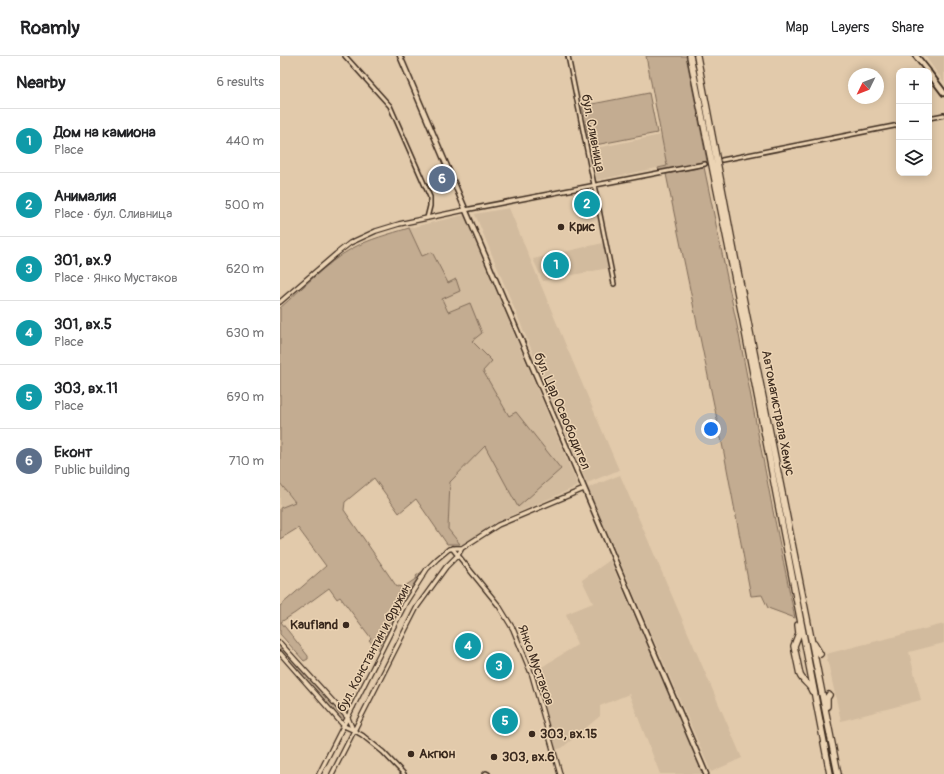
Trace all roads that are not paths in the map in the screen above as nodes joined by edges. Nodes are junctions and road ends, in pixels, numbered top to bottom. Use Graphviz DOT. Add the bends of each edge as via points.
graph roads {
  1 [pos="345,56"];
  2 [pos="400,56"];
  3 [pos="568,56"];
  4 [pos="690,56"];
  5 [pos="697,56"];
  6 [pos="916,56"];
  7 [pos="925,68"];
  8 [pos="932,77"];
  9 [pos="944,93"];
  10 [pos="944,115"];
  11 [pos="932,117"];
  12 [pos="896,126"];
  13 [pos="722,160"];
  14 [pos="705,164"];
  15 [pos="593,185"];
  16 [pos="465,210"];
  17 [pos="427,218"];
  18 [pos="614,284"];
  19 [pos="280,302"];
  20 [pos="584,489"];
  21 [pos="452,548"];
  22 [pos="462,548"];
  23 [pos="458,555"];
  24 [pos="792,576"];
  25 [pos="811,638"];
  26 [pos="280,643"];
  27 [pos="280,653"];
  28 [pos="820,654"];
  29 [pos="829,695"];
  30 [pos="353,706"];
  31 [pos="339,709"];
  32 [pos="348,718"];
  33 [pos="828,724"];
  34 [pos="344,726"];
  35 [pos="821,727"];
  36 [pos="354,730"];
  37 [pos="319,774"];
  38 [pos="332,774"];
  39 [pos="404,774"];
  40 [pos="560,774"];
  41 [pos="706,774"];
  42 [pos="830,774"];
  43 [pos="838,774"];
  1 -- 17 [label="street" via="390,106 430,197"];
  2 -- 16 [label="main road, бул. Цар Освободител"];
  3 -- 15 [label="street, бул. Сливница"];
  4 -- 24 [label="highway, Автомагистрала Хемус"];
  5 -- 25 [label="highway, Автомагистрала Хемус"];
  6 -- 7 [label="main road"];
  8 -- 9 [label="main road"];
  10 -- 11 [label="street"];
  12 -- 13 [label="street"];
  14 -- 15 [label="street"];
  15 -- 16 [label="street"];
  15 -- 18 [label="street, бул. Сливница"];
  16 -- 17 [label="street"];
  16 -- 20 [label="main road, бул. Цар Освободител"];
  17 -- 19 [label="street" via="376,231 350,243"];
  20 -- 22 [label="street, бул. Константин и Фружин" via="498,525"];
  20 -- 41 [label="main road, бул. Цар Освободител"];
  21 -- 22 [label="street"];
  21 -- 23 [label="street, Янко Мустаков"];
  21 -- 30 [label="street, бул. Константин и Фружин" via="446,550 428,569 406,602"];
  22 -- 23 [label="street, бул. Константин и Фружин"];
  23 -- 36 [label="street, бул. Константин и Фружин" via="417,607"];
  23 -- 40 [label="street, Янко Мустаков" via="499,606 521,644"];
  24 -- 35 [label="highway, Автомагистрала Хемус"];
  24 -- 35 [label="highway" via="790,582 799,630 794,646 799,672 811,689"];
  25 -- 28 [label="highway"];
  25 -- 33 [label="highway, Автомагистрала Хемус"];
  26 -- 31 [label="street"];
  27 -- 34 [label="street"];
  29 -- 33 [label="highway"];
  30 -- 31 [label="street" via="346,710"];
  30 -- 32 [label="street, бул. Константин и Фружин"];
  31 -- 32 [label="street"];
  32 -- 34 [label="street, бул. Константин и Фружин"];
  32 -- 36 [label="street"];
  33 -- 43 [label="highway, Автомагистрала Хемус"];
  34 -- 36 [label="street"];
  34 -- 37 [label="street, бул. Константин и Фружин"];
  35 -- 42 [label="highway, Автомагистрала Хемус"];
  36 -- 38 [label="street, бул. Константин и Фружин"];
  36 -- 39 [label="street" via="383,752"];
}
